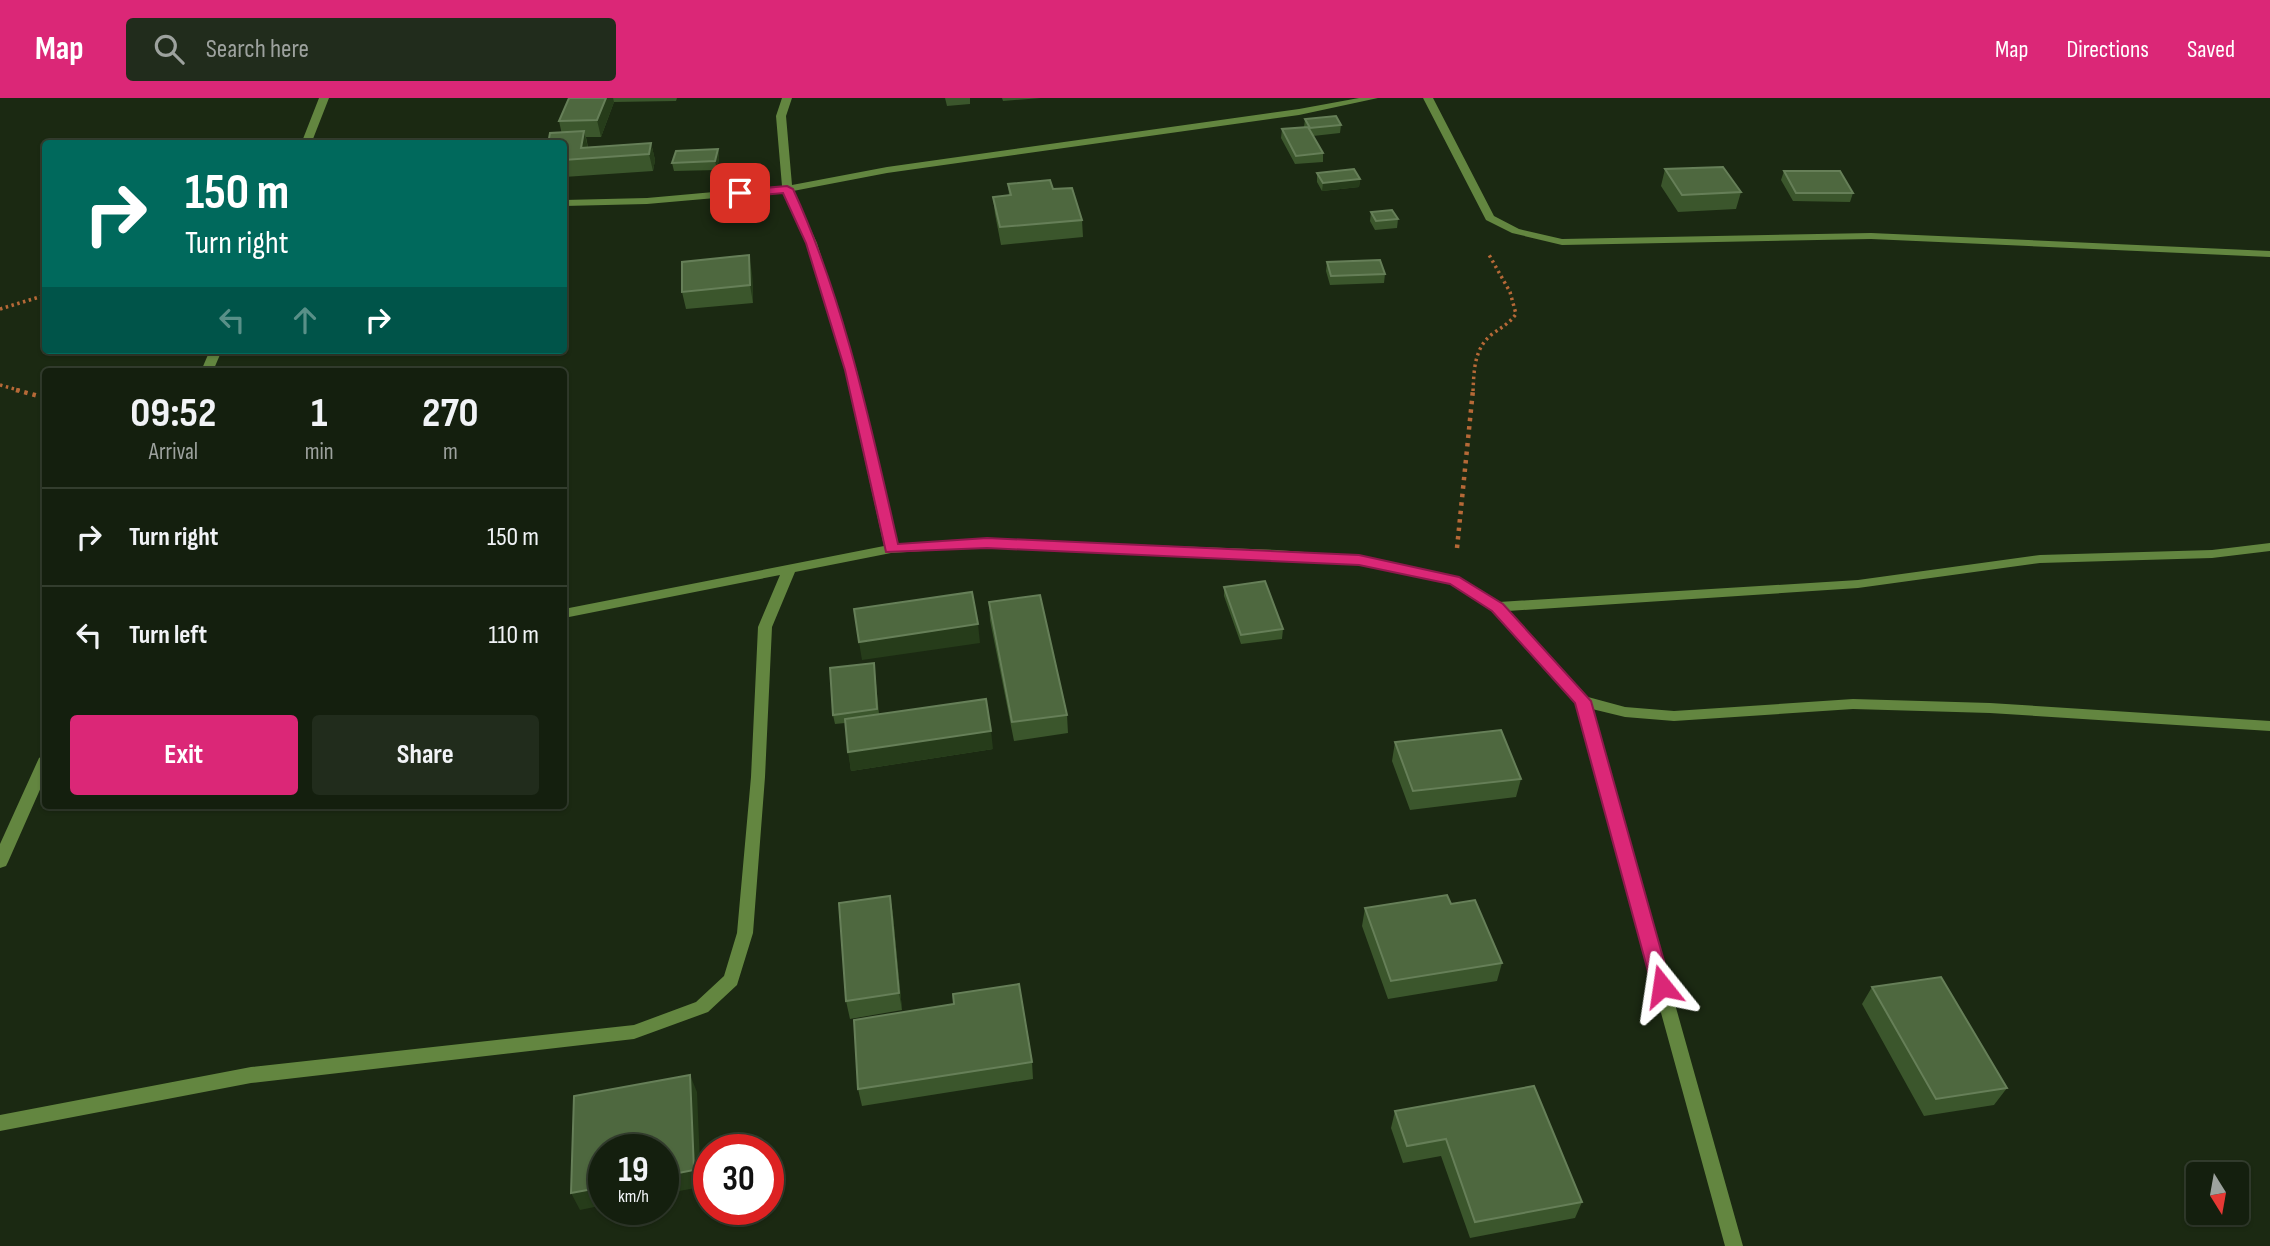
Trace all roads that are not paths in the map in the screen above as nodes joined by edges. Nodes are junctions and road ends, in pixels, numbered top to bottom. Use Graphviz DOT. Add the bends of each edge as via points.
graph roads {
  1 [pos="324,98"];
  2 [pos="787,98"];
  3 [pos="1373,98"];
  4 [pos="1428,98"];
  5 [pos="1343,101"];
  6 [pos="308,140"];
  7 [pos="787,189"];
  8 [pos="567,203"];
  9 [pos="2270,254"];
  10 [pos="2270,547"];
  11 [pos="891,549"];
  12 [pos="790,568"];
  13 [pos="1497,607"];
  14 [pos="567,612"];
  15 [pos="1583,701"];
  16 [pos="2270,726"];
  17 [pos="42,767"];
  18 [pos="0,862"];
  19 [pos="0,1124"];
  20 [pos="1734,1246"];
  1 -- 6 [label="street"];
  2 -- 7 [label="street" via="781,116"];
  3 -- 5 [label="street"];
  4 -- 9 [label="street" via="1490,218 1504,228 1562,242 1871,236"];
  5 -- 7 [label="street"];
  7 -- 8 [label="street"];
  7 -- 11 [label="street" via="812,243 851,370"];
  10 -- 13 [label="street" via="2212,554 2040,559 1858,584"];
  11 -- 12 [label="street"];
  11 -- 13 [label="street" via="987,543 1359,560 1454,580"];
  12 -- 14 [label="street"];
  12 -- 19 [label="street" via="765,627 745,933 731,981 702,1007 634,1032 251,1075"];
  13 -- 15 [label="street"];
  15 -- 16 [label="street" via="1625,712 1674,716 1853,704"];
  15 -- 20 [label="street"];
  17 -- 18 [label="street"];
}
